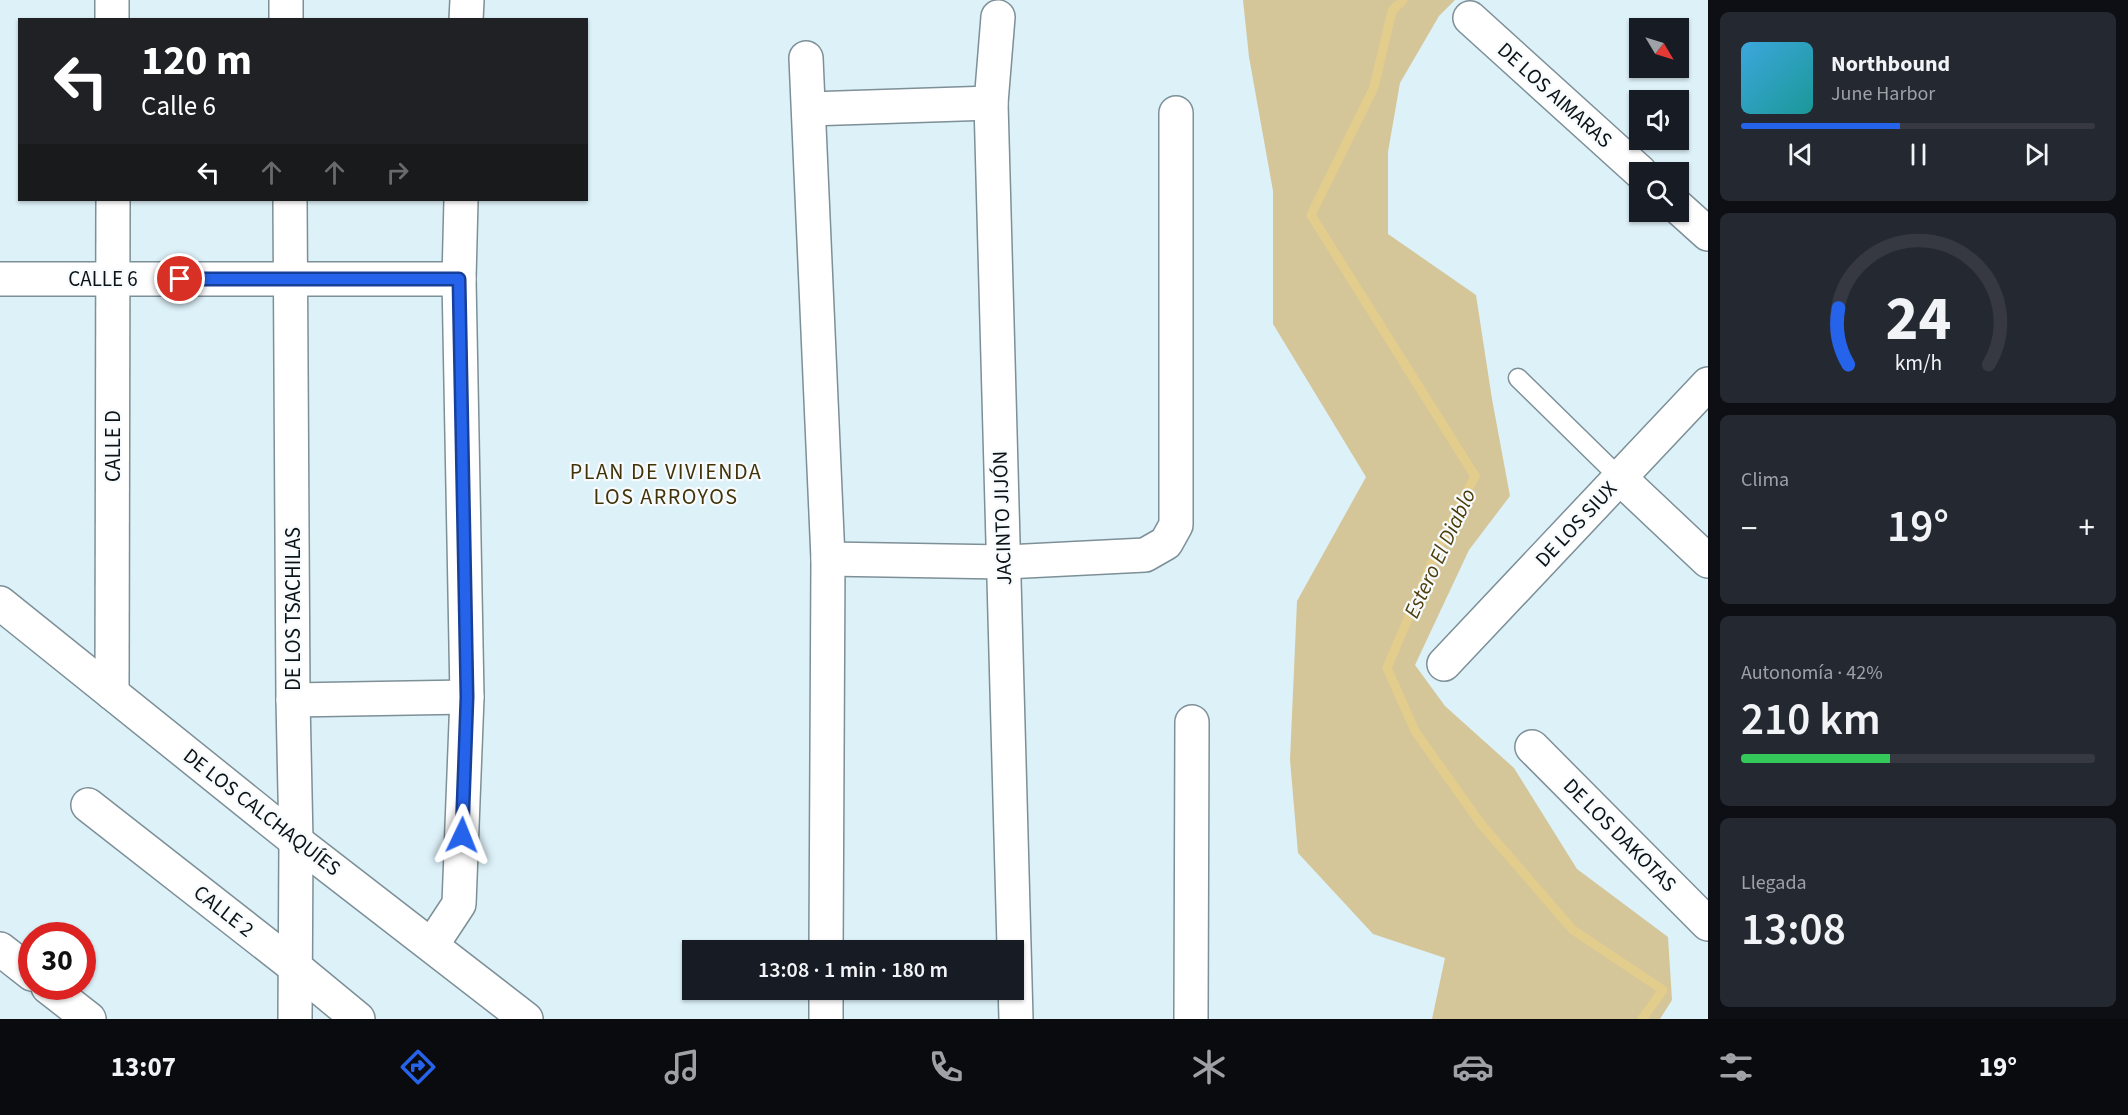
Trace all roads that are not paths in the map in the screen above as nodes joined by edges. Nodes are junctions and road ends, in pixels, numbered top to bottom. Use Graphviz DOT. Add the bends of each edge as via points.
graph roads {
  1 [pos="112,0"];
  2 [pos="286,0"];
  3 [pos="467,0"];
  4 [pos="998,17"];
  5 [pos="112,18"];
  6 [pos="286,18"];
  7 [pos="466,18"];
  8 [pos="1470,18"];
  9 [pos="806,58"];
  10 [pos="991,103"];
  11 [pos="809,109"];
  12 [pos="1176,113"];
  13 [pos="1629,162"];
  14 [pos="113,201"];
  15 [pos="290,201"];
  16 [pos="461,201"];
  17 [pos="1689,217"];
  18 [pos="1708,234"];
  19 [pos="0,279"];
  20 [pos="114,279"];
  21 [pos="291,279"];
  22 [pos="459,279"];
  23 [pos="1518,378"];
  24 [pos="1708,384"];
  25 [pos="1619,477"];
  26 [pos="828,560"];
  27 [pos="1708,561"];
  28 [pos="1004,562"];
  29 [pos="0,603"];
  30 [pos="1444,664"];
  31 [pos="112,693"];
  32 [pos="467,697"];
  33 [pos="293,699"];
  34 [pos="1192,722"];
  35 [pos="1532,747"];
  36 [pos="88,805"];
  37 [pos="296,841"];
  38 [pos="1708,924"];
  39 [pos="826,940"];
  40 [pos="432,945"];
  41 [pos="0,949"];
  42 [pos="18,963"];
  43 [pos="295,967"];
  44 [pos="65,1000"];
  45 [pos="826,1000"];
  46 [pos="89,1019"];
  47 [pos="295,1019"];
  48 [pos="358,1019"];
  49 [pos="526,1019"];
  50 [pos="826,1019"];
  51 [pos="1016,1019"];
  52 [pos="1191,1019"];
  1 -- 5 [label="street"];
  2 -- 6 [label="street"];
  3 -- 7 [label="street"];
  4 -- 10 [label="street, JACINTO JIJÓN"];
  8 -- 13 [label="street, DE LOS AIMARAS"];
  9 -- 11 [label="street"];
  10 -- 11 [label="street"];
  10 -- 28 [label="street, JACINTO JIJÓN"];
  11 -- 26 [label="street"];
  12 -- 28 [label="street" via="1176,525 1166,543 1145,555"];
  14 -- 20 [label="street, CALLE D"];
  15 -- 21 [label="street, DE LOS TSACHILAS"];
  16 -- 22 [label="street"];
  17 -- 18 [label="street"];
  19 -- 20 [label="street, CALLE 6"];
  20 -- 21 [label="street, CALLE 6"];
  20 -- 31 [label="street, CALLE D"];
  21 -- 22 [label="street, CALLE 6"];
  21 -- 33 [label="street, DE LOS TSACHILAS"];
  22 -- 32 [label="street"];
  23 -- 25 [label="lane"];
  24 -- 25 [label="street, DE LOS SIUX"];
  25 -- 27 [label="street"];
  25 -- 30 [label="street, DE LOS SIUX"];
  26 -- 28 [label="street"];
  26 -- 39 [label="street"];
  28 -- 51 [label="street, JACINTO JIJÓN"];
  29 -- 31 [label="street, DE LOS CALCHAQUÍES"];
  31 -- 37 [label="street, DE LOS CALCHAQUÍES"];
  32 -- 33 [label="street"];
  32 -- 40 [label="street" via="459,904"];
  33 -- 37 [label="street, DE LOS TSACHILAS"];
  34 -- 52 [label="street"];
  35 -- 38 [label="street, DE LOS DAKOTAS"];
  36 -- 43 [label="street, CALLE 2"];
  37 -- 40 [label="street, DE LOS CALCHAQUÍES"];
  37 -- 43 [label="street, DE LOS TSACHILAS"];
  40 -- 49 [label="street, DE LOS CALCHAQUÍES"];
  41 -- 42 [label="street"];
  43 -- 47 [label="street, DE LOS TSACHILAS"];
  43 -- 48 [label="street, CALLE 2"];
  44 -- 46 [label="street"];
  45 -- 50 [label="street"];
}
